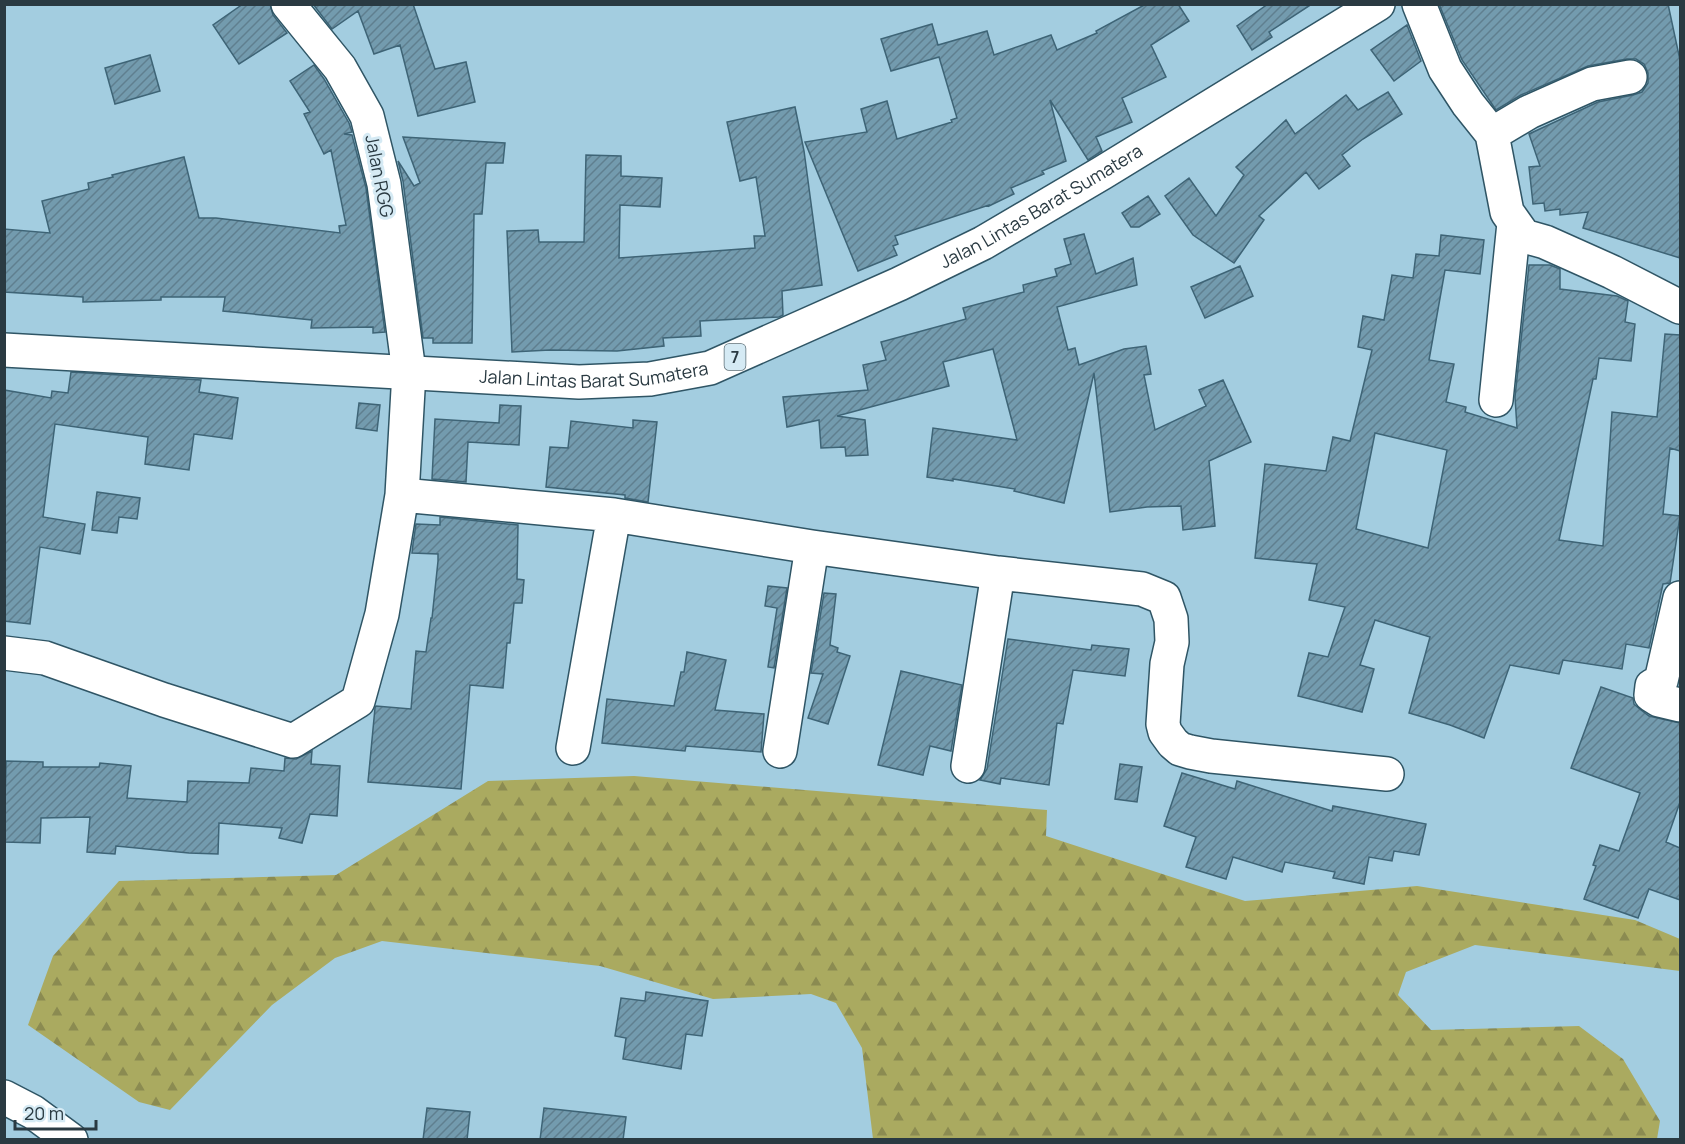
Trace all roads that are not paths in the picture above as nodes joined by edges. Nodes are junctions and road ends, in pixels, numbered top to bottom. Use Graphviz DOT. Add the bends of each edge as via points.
graph roads {
  1 [pos="288,4"];
  2 [pos="1378,4"];
  3 [pos="1419,4"];
  4 [pos="1630,76"];
  5 [pos="1492,134"];
  6 [pos="1514,223"];
  7 [pos="1680,307"];
  8 [pos="4,351"];
  9 [pos="409,372"];
  10 [pos="1496,400"];
  11 [pos="402,495"];
  12 [pos="614,515"];
  13 [pos="812,547"];
  14 [pos="998,573"];
  15 [pos="1680,598"];
  16 [pos="4,653"];
  17 [pos="1680,705"];
  18 [pos="573,748"];
  19 [pos="780,751"];
  20 [pos="968,766"];
  21 [pos="1387,774"];
  22 [pos="4,1096"];
  23 [pos="71,1140"];
  1 -- 9 [label="main road, Jalan RGG" via="340,68 367,116 384,184"];
  2 -- 9 [label="main road, Jalan Lintas Barat Sumatera / 7" via="983,243 710,368 650,379 579,382"];
  3 -- 5 [label="main road" via="1444,69"];
  4 -- 5 [label="main road" via="1582,88"];
  5 -- 6 [label="main road" via="1508,212"];
  6 -- 7 [label="main road" via="1524,236 1612,272"];
  6 -- 10 [label="main road"];
  8 -- 9 [label="main road, Jalan Lintas Barat Sumatera / 7"];
  9 -- 11 [label="main road, Jalan RGG"];
  11 -- 12 [label="main road"];
  11 -- 16 [label="main road, Jalan RGG" via="382,614 358,701 293,741 45,658"];
  12 -- 13 [label="main road"];
  12 -- 18 [label="main road"];
  13 -- 14 [label="main road"];
  13 -- 19 [label="main road"];
  14 -- 20 [label="main road"];
  14 -- 21 [label="main road" via="1142,589 1164,598 1172,619 1172,642 1163,724 1180,749 1211,756"];
  15 -- 17 [label="main road" via="1661,681 1652,686 1652,694 1659,700"];
  22 -- 23 [label="main road"];
}
